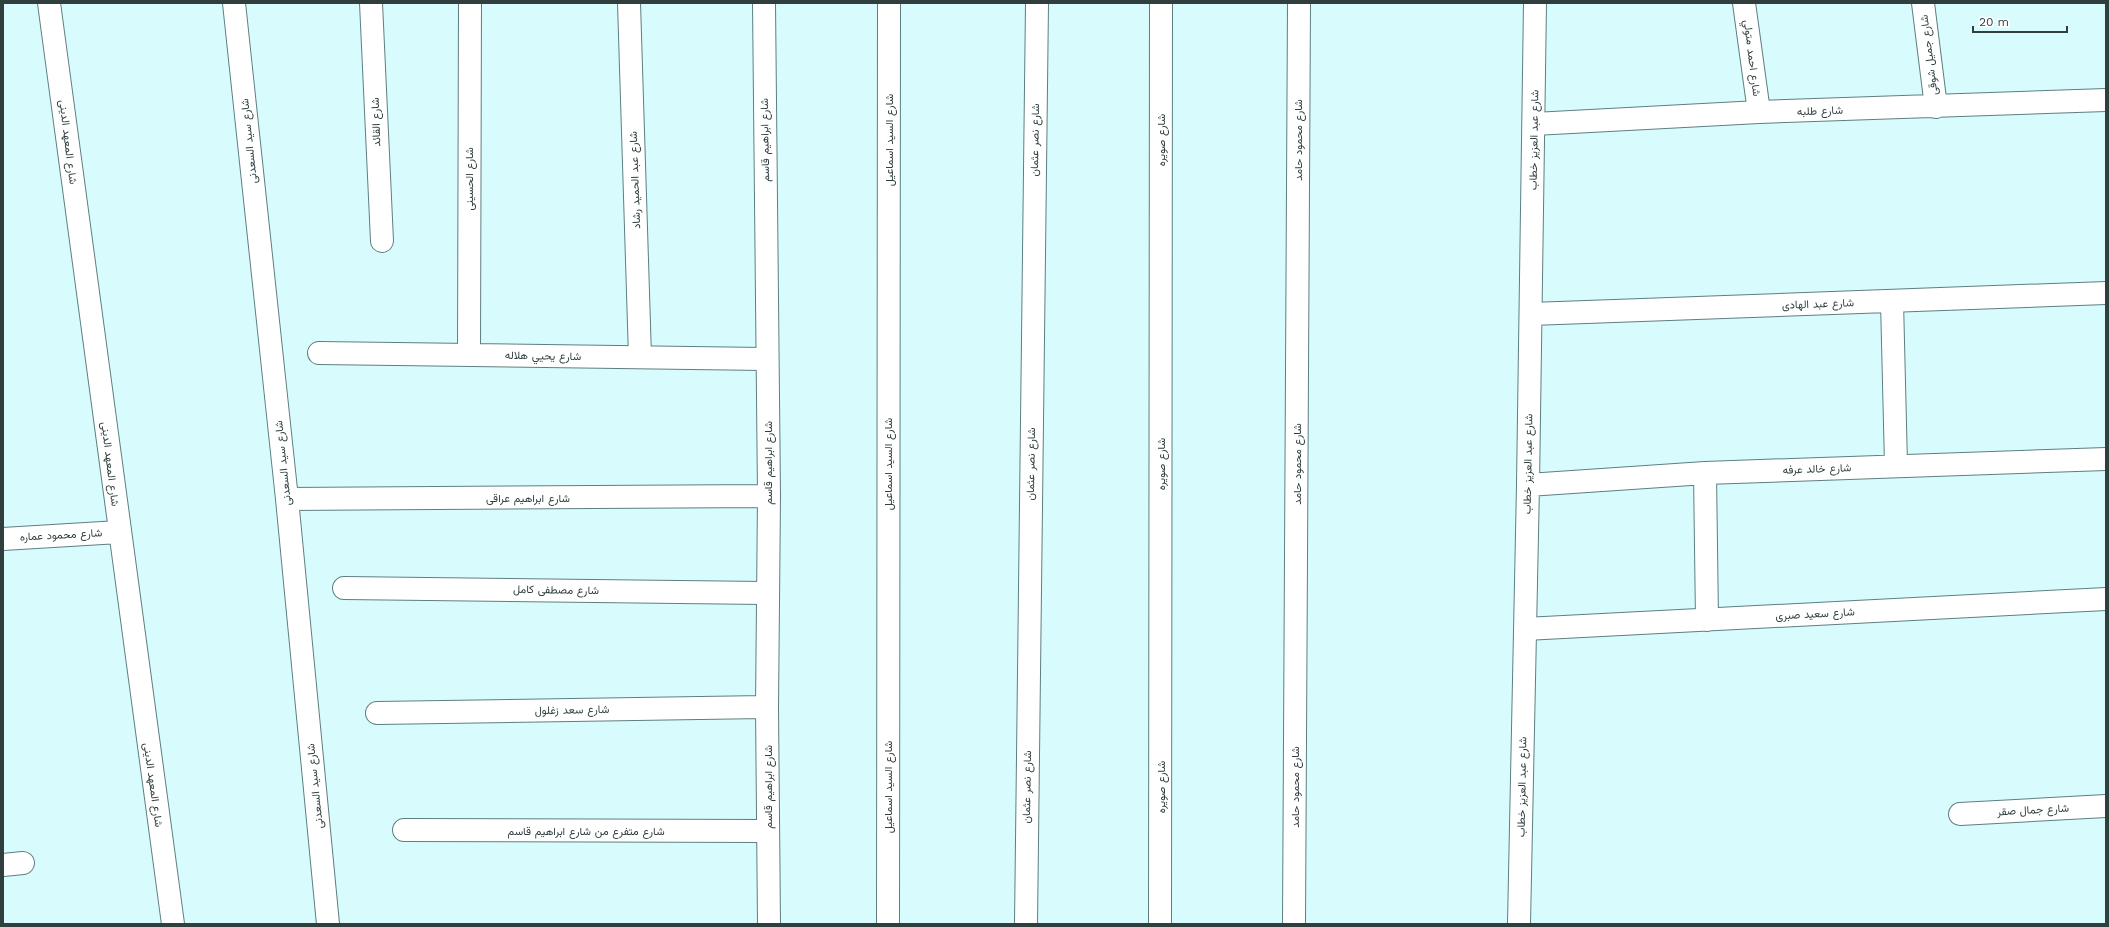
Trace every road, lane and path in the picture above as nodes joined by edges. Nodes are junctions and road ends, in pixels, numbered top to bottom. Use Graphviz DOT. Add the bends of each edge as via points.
graph roads {
  1 [pos="49,3"];
  2 [pos="234,3"];
  3 [pos="371,3"];
  4 [pos="470,3"];
  5 [pos="629,3"];
  6 [pos="764,3"];
  7 [pos="889,3"];
  8 [pos="1037,3"];
  9 [pos="1161,3"];
  10 [pos="1299,3"];
  11 [pos="1535,3"];
  12 [pos="1744,3"];
  13 [pos="1923,3"];
  14 [pos="2106,100"];
  15 [pos="1936,107"];
  16 [pos="1759,112"];
  17 [pos="1534,124"];
  18 [pos="382,241"];
  19 [pos="2106,293"];
  20 [pos="1892,301"];
  21 [pos="1531,314"];
  22 [pos="319,352"];
  23 [pos="468,354"];
  24 [pos="640,357"];
  25 [pos="767,358"];
  26 [pos="2106,459"];
  27 [pos="1896,465"];
  28 [pos="1705,473"];
  29 [pos="1528,485"];
  30 [pos="769,496"];
  31 [pos="287,499"];
  32 [pos="119,532"];
  33 [pos="3,539"];
  34 [pos="344,588"];
  35 [pos="768,593"];
  36 [pos="2106,599"];
  37 [pos="1707,620"];
  38 [pos="1525,629"];
  39 [pos="767,708"];
  40 [pos="377,713"];
  41 [pos="2106,806"];
  42 [pos="1960,814"];
  43 [pos="404,830"];
  44 [pos="768,831"];
  45 [pos="173,924"];
  46 [pos="328,924"];
  47 [pos="769,924"];
  48 [pos="888,924"];
  49 [pos="1026,924"];
  50 [pos="1160,924"];
  51 [pos="1294,924"];
  52 [pos="1519,924"];
  1 -- 32 [label="street, شارع المعهد الدينى"];
  2 -- 31 [label="street, شارع سيد السعدنى"];
  3 -- 18 [label="street, شارع القائد"];
  4 -- 23 [label="street, شارع الحسينى"];
  5 -- 24 [label="street, شارع عبد الحميد رشاد"];
  6 -- 25 [label="street, شارع ابراهيم قاسم"];
  7 -- 48 [label="street, شارع السيد اسماعيل"];
  8 -- 49 [label="street, شارع نصر عثمان"];
  9 -- 50 [label="street, شارع صويره"];
  10 -- 51 [label="street, شارع محمود حامد"];
  11 -- 17 [label="street, شارع عبد العزيز خطاب"];
  12 -- 16 [label="street, شارع احمد متولي"];
  13 -- 15 [label="street, شارع جميل شوقى"];
  14 -- 15 [label="street, شارع طلبه"];
  15 -- 16 [label="street, شارع طلبه"];
  16 -- 17 [label="street, شارع طلبه"];
  17 -- 21 [label="street, شارع عبد العزيز خطاب"];
  19 -- 20 [label="street, شارع عبد الهادى"];
  20 -- 21 [label="street, شارع عبد الهادى"];
  20 -- 27 [label="street"];
  21 -- 29 [label="street, شارع عبد العزيز خطاب"];
  22 -- 23 [label="street, شارع يحيي هلاله"];
  23 -- 24 [label="street, شارع يحيي هلاله"];
  24 -- 25 [label="street, شارع يحيي هلاله"];
  25 -- 30 [label="street, شارع ابراهيم قاسم"];
  26 -- 27 [label="street, شارع خالد عرفه"];
  27 -- 28 [label="street, شارع خالد عرفه"];
  28 -- 29 [label="street, شارع خالد عرفه"];
  28 -- 37 [label="street"];
  29 -- 38 [label="street, شارع عبد العزيز خطاب"];
  30 -- 31 [label="street, شارع ابراهيم عراقى"];
  30 -- 35 [label="street, شارع ابراهيم قاسم"];
  31 -- 46 [label="street, شارع سيد السعدنى"];
  32 -- 33 [label="street, شارع محمود عماره"];
  32 -- 45 [label="street, شارع المعهد الدينى"];
  34 -- 35 [label="street, شارع مصطفى كامل"];
  35 -- 39 [label="street, شارع ابراهيم قاسم"];
  36 -- 37 [label="street, شارع سعيد صبرى"];
  37 -- 38 [label="street, شارع سعيد صبرى"];
  38 -- 52 [label="street, شارع عبد العزيز خطاب"];
  39 -- 40 [label="street, شارع سعد زغلول"];
  39 -- 44 [label="street, شارع ابراهيم قاسم"];
  41 -- 42 [label="street, شارع جمال صقر"];
  43 -- 44 [label="street, شارع متفرع من شارع ابراهيم قاسم"];
  44 -- 47 [label="street, شارع ابراهيم قاسم"];
}
